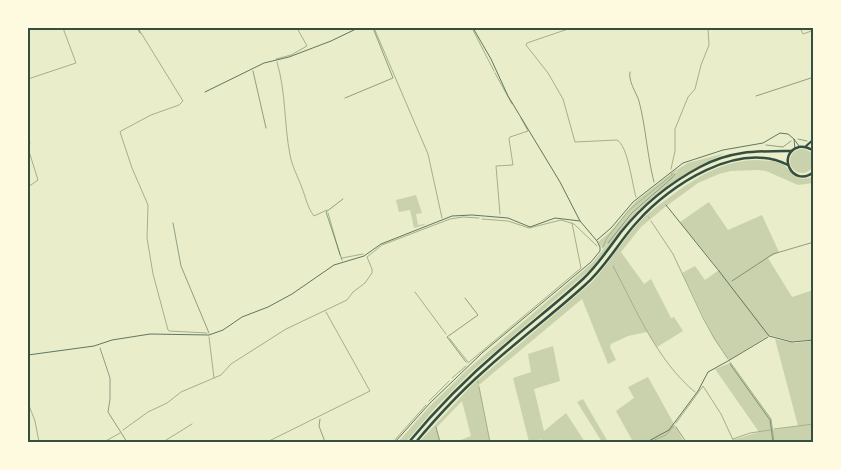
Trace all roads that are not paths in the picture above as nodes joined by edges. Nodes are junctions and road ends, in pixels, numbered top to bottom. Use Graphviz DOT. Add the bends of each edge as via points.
graph roads {
  1 [pos="358,28"];
  2 [pos="473,28"];
  3 [pos="205,92"];
  4 [pos="794,139"];
  5 [pos="814,139"];
  6 [pos="800,147"];
  7 [pos="805,147"];
  8 [pos="793,150"];
  9 [pos="814,151"];
  10 [pos="788,164"];
  11 [pos="813,174"];
  12 [pos="666,205"];
  13 [pos="580,221"];
  14 [pos="597,241"];
  15 [pos="769,336"];
  16 [pos="814,340"];
  17 [pos="28,355"];
  18 [pos="395,442"];
  19 [pos="409,442"];
  20 [pos="416,442"];
  21 [pos="647,442"];
  1 -- 3 [label="street" via="289,57 264,63"];
  2 -- 13 [label="street"];
  4 -- 6 [label="street"];
  4 -- 8 [label="street"];
  4 -- 14 [label="street" via="780,133 763,143 686,161 629,205"];
  5 -- 7 [label="main road"];
  6 -- 7 [label="main road"];
  6 -- 8 [label="main road"];
  7 -- 9 [label="main road"];
  8 -- 10 [label="main road"];
  8 -- 19 [label="main road" via="747,151 729,155 700,167 667,189 635,216 583,280 458,387"];
  10 -- 11 [label="main road" via="791,172 798,176"];
  10 -- 20 [label="main road" via="765,158 728,162 703,171 670,192 639,219 587,284 484,371"];
  12 -- 15 [label="street"];
  13 -- 14 [label="street"];
  13 -- 17 [label="street" via="555,218 530,227 508,218 452,216 381,244 364,256 328,268 268,308 210,335 150,334"];
  14 -- 18 [label="street" via="600,251 591,262 469,365"];
  15 -- 16 [label="street" via="792,342"];
  15 -- 21 [label="street" via="706,373 698,391 674,424"];
}
